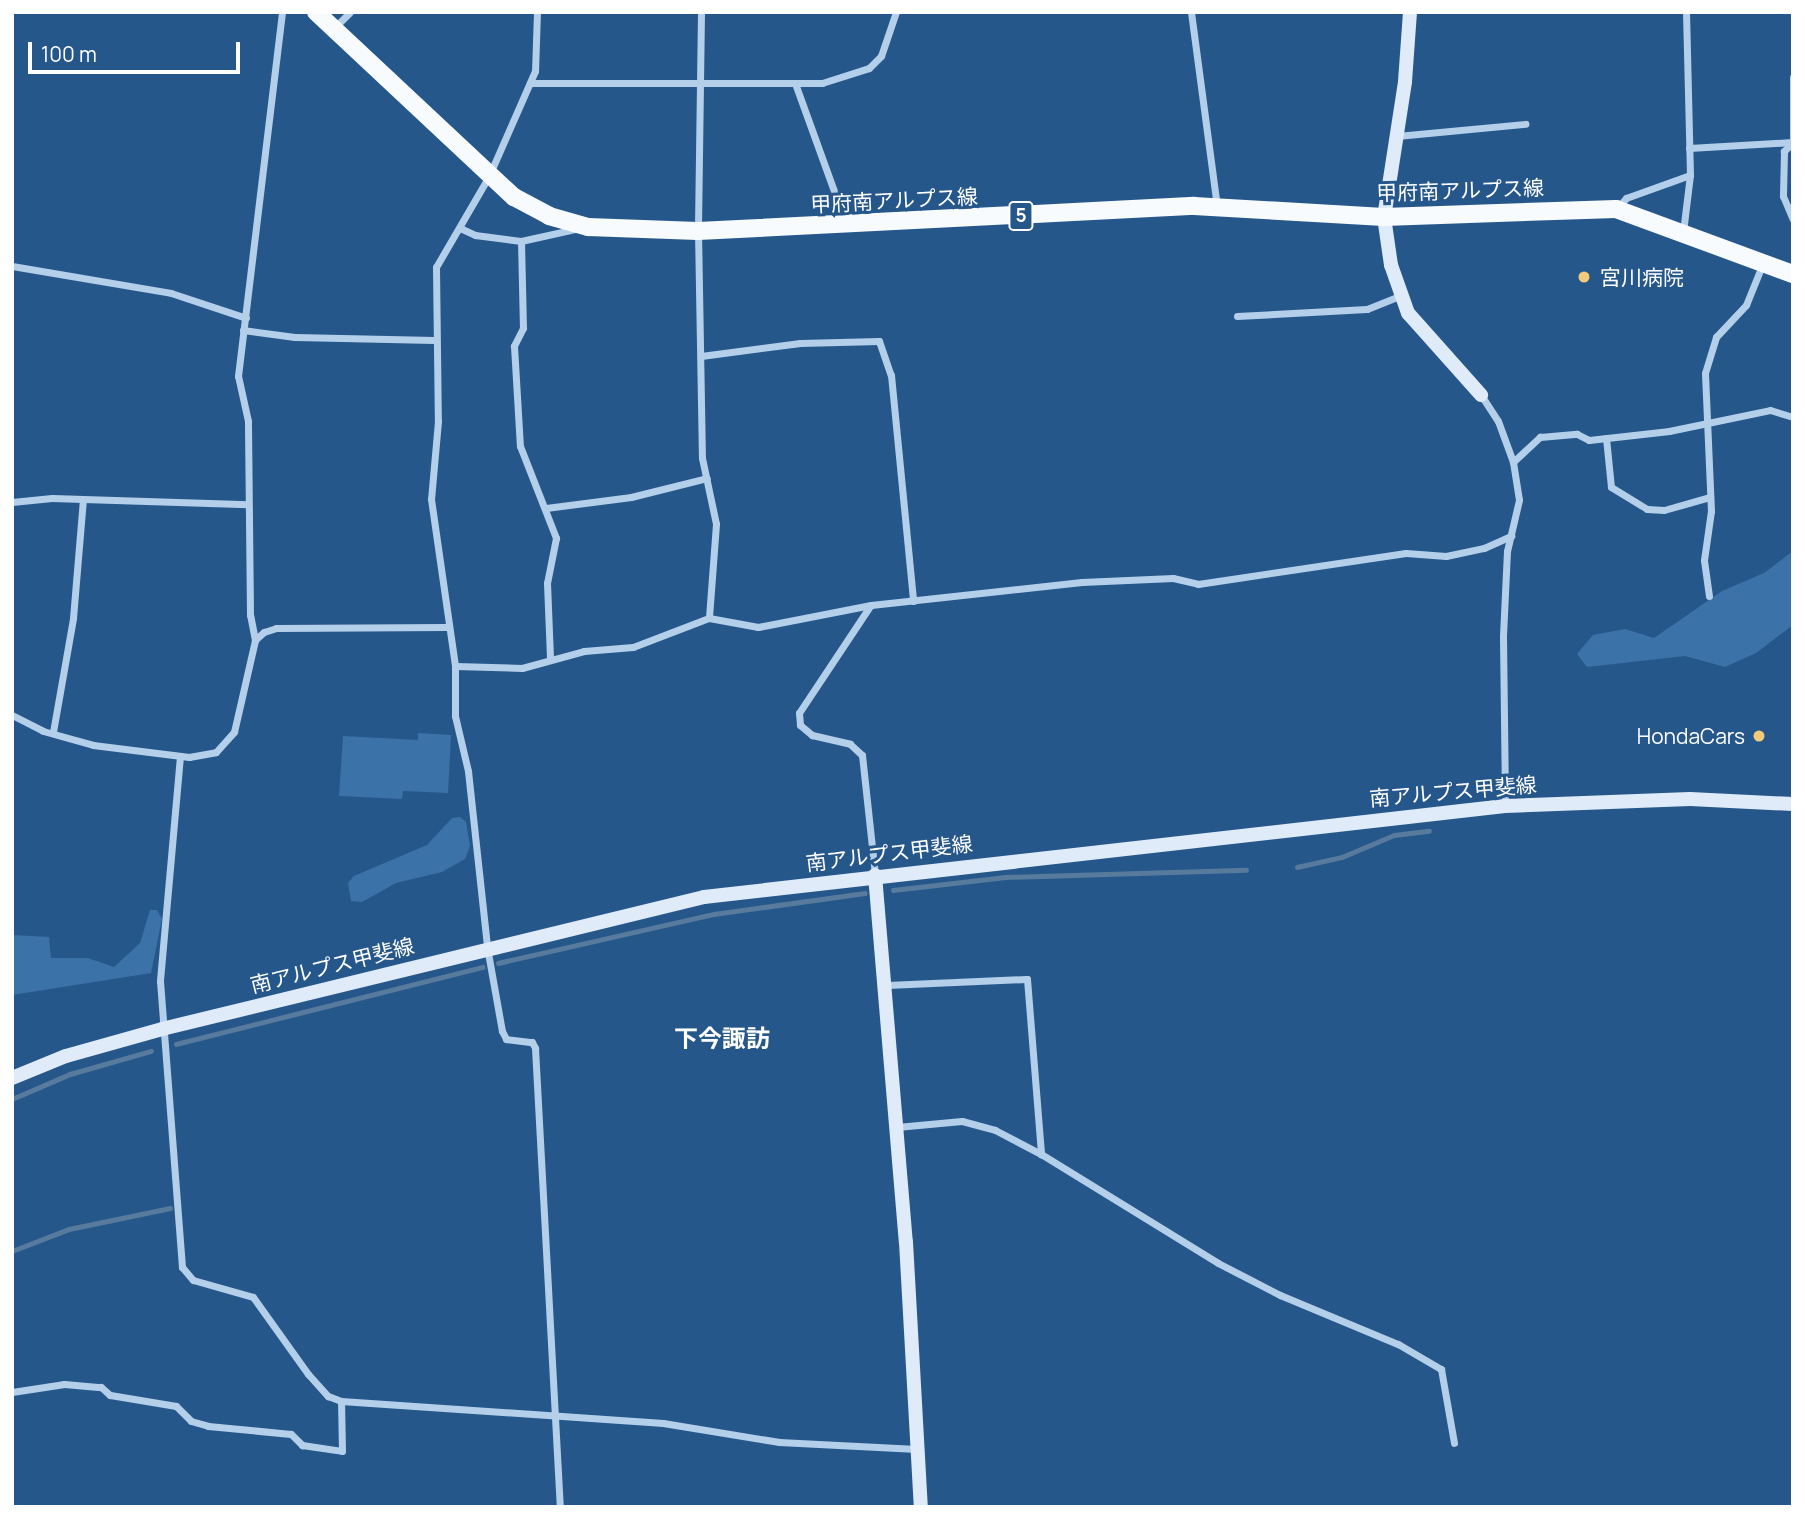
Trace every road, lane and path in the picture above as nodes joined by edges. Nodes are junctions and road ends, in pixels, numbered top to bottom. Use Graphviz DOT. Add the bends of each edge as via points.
graph roads {
  1 [pos="282,12"];
  2 [pos="316,12"];
  3 [pos="349,12"];
  4 [pos="537,12"];
  5 [pos="701,12"];
  6 [pos="896,12"];
  7 [pos="1191,12"];
  8 [pos="1410,12"];
  9 [pos="1686,12"];
  10 [pos="333,28"];
  11 [pos="1793,77"];
  12 [pos="530,83"];
  13 [pos="702,86"];
  14 [pos="796,86"];
  15 [pos="1525,124"];
  16 [pos="1393,136"];
  17 [pos="1793,142"];
  18 [pos="1689,148"];
  19 [pos="1690,175"];
  20 [pos="489,176"];
  21 [pos="1218,207"];
  22 [pos="1616,209"];
  23 [pos="1384,217"];
  24 [pos="1793,219"];
  25 [pos="846,225"];
  26 [pos="588,227"];
  27 [pos="460,228"];
  28 [pos="698,231"];
  29 [pos="1683,233"];
  30 [pos="521,241"];
  31 [pos="1764,262"];
  32 [pos="12,266"];
  33 [pos="1793,274"];
  34 [pos="1399,296"];
  35 [pos="1237,316"];
  36 [pos="246,318"];
  37 [pos="243,330"];
  38 [pos="435,340"];
  39 [pos="701,356"];
  40 [pos="1481,395"];
  41 [pos="1793,417"];
  42 [pos="1709,422"];
  43 [pos="1606,438"];
  44 [pos="1513,462"];
  45 [pos="707,478"];
  46 [pos="1710,497"];
  47 [pos="83,499"];
  48 [pos="12,502"];
  49 [pos="248,504"];
  50 [pos="546,508"];
  51 [pos="1511,536"];
  52 [pos="1709,596"];
  53 [pos="913,601"];
  54 [pos="871,605"];
  55 [pos="709,618"];
  56 [pos="446,627"];
  57 [pos="256,640"];
  58 [pos="550,659"];
  59 [pos="455,666"];
  60 [pos="12,715"];
  61 [pos="53,732"];
  62 [pos="180,756"];
  63 [pos="1793,804"];
  64 [pos="1506,806"];
  65 [pos="875,875"];
  66 [pos="487,947"];
  67 [pos="887,985"];
  68 [pos="162,1029"];
  69 [pos="12,1078"];
  70 [pos="897,1127"];
  71 [pos="1041,1154"];
  72 [pos="12,1392"];
  73 [pos="341,1401"];
  74 [pos="557,1419"];
  75 [pos="1454,1443"];
  76 [pos="918,1449"];
  77 [pos="560,1507"];
  78 [pos="921,1507"];
  1 -- 36 [label="street"];
  2 -- 10 [label="main road, 甲府南アルプス線 / 5"];
  3 -- 10 [label="street"];
  4 -- 12 [label="street" via="537,53"];
  5 -- 13 [label="street"];
  6 -- 14 [label="street" via="881,56 869,68"];
  7 -- 21 [label="street"];
  8 -- 16 [label="main road" via="1405,82"];
  9 -- 18 [label="street"];
  10 -- 20 [label="main road, 甲府南アルプス線 / 5"];
  11 -- 17 [label="street"];
  12 -- 13 [label="street"];
  12 -- 20 [label="street"];
  13 -- 14 [label="street"];
  13 -- 28 [label="street"];
  14 -- 25 [label="street"];
  15 -- 16 [label="street"];
  16 -- 23 [label="main road"];
  17 -- 18 [label="street"];
  17 -- 24 [label="street" via="1784,152 1783,196"];
  18 -- 19 [label="street"];
  19 -- 22 [label="street" via="1626,198"];
  19 -- 29 [label="street"];
  20 -- 26 [label="main road, 甲府南アルプス線 / 5" via="540,212"];
  20 -- 27 [label="street"];
  21 -- 23 [label="main road, 甲府南アルプス線 / 5"];
  21 -- 25 [label="main road, 甲府南アルプス線 / 5"];
  22 -- 23 [label="main road, 甲府南アルプス線 / 5"];
  22 -- 29 [label="main road, 甲府南アルプス線 / 5"];
  23 -- 34 [label="main road"];
  25 -- 28 [label="main road, 甲府南アルプス線 / 5"];
  26 -- 28 [label="main road, 甲府南アルプス線 / 5"];
  26 -- 30 [label="street"];
  27 -- 30 [label="street" via="475,235"];
  27 -- 38 [label="street" via="436,267"];
  28 -- 39 [label="street"];
  29 -- 31 [label="main road, 甲府南アルプス線 / 5"];
  30 -- 50 [label="street" via="523,328 514,345 520,446"];
  31 -- 33 [label="main road, 甲府南アルプス線 / 5"];
  31 -- 42 [label="street" via="1746,305 1716,337 1705,373"];
  32 -- 36 [label="street" via="171,293"];
  34 -- 35 [label="street" via="1367,309"];
  34 -- 40 [label="main road" via="1427,337"];
  36 -- 37 [label="street"];
  37 -- 38 [label="street" via="295,337"];
  37 -- 49 [label="street" via="238,376 248,421"];
  38 -- 56 [label="street" via="438,421 431,499"];
  39 -- 45 [label="street"];
  39 -- 53 [label="street" via="800,343 879,341 891,375"];
  40 -- 44 [label="street" via="1498,421"];
  41 -- 42 [label="street" via="1770,410"];
  42 -- 43 [label="street"];
  42 -- 46 [label="street"];
  43 -- 44 [label="street" via="1589,440 1577,434 1540,437"];
  43 -- 46 [label="street" via="1611,487 1647,509 1664,510"];
  44 -- 51 [label="street" via="1519,500"];
  45 -- 50 [label="street" via="631,497"];
  45 -- 55 [label="street" via="716,524"];
  46 -- 52 [label="street" via="1704,560"];
  47 -- 48 [label="street"];
  47 -- 49 [label="street"];
  47 -- 61 [label="street" via="73,618"];
  49 -- 57 [label="street" via="250,615"];
  50 -- 58 [label="street" via="556,538 547,583"];
  51 -- 53 [label="street" via="1485,548 1446,556 1406,554 1198,584 1173,578 1082,582"];
  51 -- 64 [label="street" via="1503,637"];
  53 -- 54 [label="street"];
  54 -- 55 [label="street" via="758,627"];
  54 -- 65 [label="street" via="799,713 800,725 812,735 850,744 862,755"];
  55 -- 58 [label="street" via="633,647"];
  56 -- 57 [label="street" via="276,628"];
  56 -- 59 [label="street"];
  57 -- 62 [label="street" via="227,744 216,752"];
  58 -- 59 [label="street" via="522,668"];
  59 -- 66 [label="street" via="455,716 468,771"];
  60 -- 61 [label="street"];
  61 -- 62 [label="street" via="93,745"];
  62 -- 68 [label="street" via="160,981"];
  63 -- 64 [label="main road, 南アルプス甲斐線" via="1690,799"];
  64 -- 65 [label="main road, 南アルプス甲斐線"];
  65 -- 66 [label="main road, 南アルプス甲斐線" via="704,897"];
  65 -- 67 [label="main road"];
  66 -- 68 [label="main road, 南アルプス甲斐線"];
  66 -- 74 [label="street" via="502,1031 506,1039 533,1042 534,1048"];
  67 -- 70 [label="main road"];
  67 -- 71 [label="street" via="1027,979"];
  68 -- 69 [label="main road, 南アルプス甲斐線" via="66,1056"];
  68 -- 73 [label="street" via="182,1268 193,1280 253,1297 307,1374 328,1396"];
  70 -- 71 [label="street" via="962,1121 995,1130"];
  70 -- 76 [label="main road"];
  71 -- 75 [label="street" via="1218,1263 1398,1344 1441,1369"];
  72 -- 73 [label="street" via="64,1384 101,1387 110,1395 176,1406 191,1421 208,1426 291,1434 302,1446 342,1451"];
  73 -- 74 [label="street"];
  74 -- 76 [label="street" via="663,1423 779,1443"];
  74 -- 77 [label="street"];
  76 -- 78 [label="main road"];
}
